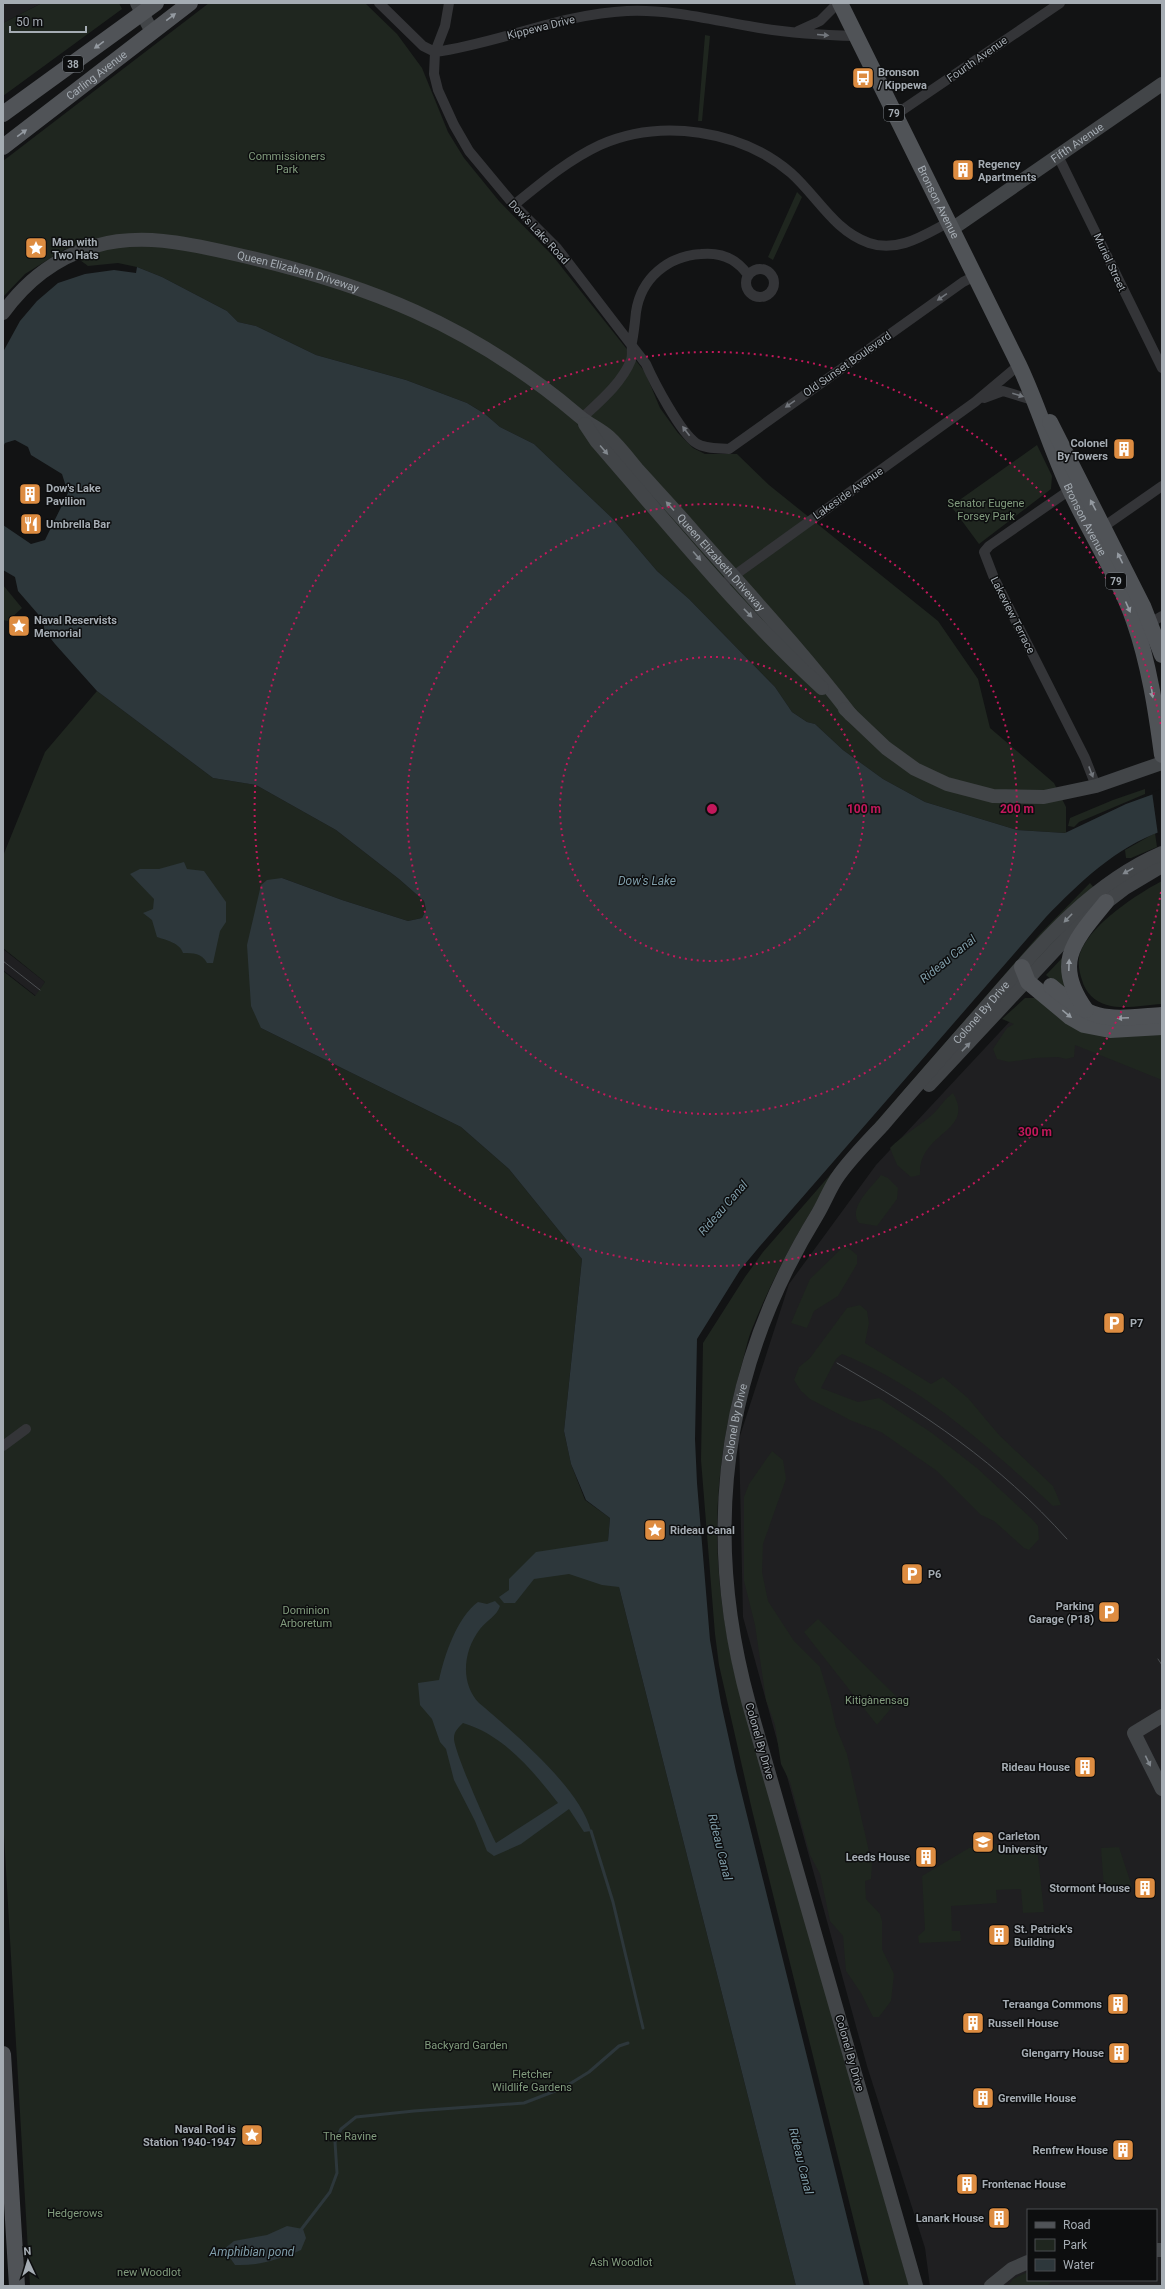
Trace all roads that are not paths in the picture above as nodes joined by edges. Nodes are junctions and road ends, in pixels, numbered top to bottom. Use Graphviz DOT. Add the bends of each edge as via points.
graph roads {
  1 [pos="156,3"];
  2 [pos="190,3"];
  3 [pos="379,3"];
  4 [pos="449,3"];
  5 [pos="840,3"];
  6 [pos="1060,3"];
  7 [pos="139,8"];
  8 [pos="152,32"];
  9 [pos="790,32"];
  10 [pos="856,36"];
  11 [pos="435,52"];
  12 [pos="1162,84"];
  13 [pos="3,114"];
  14 [pos="895,115"];
  15 [pos="3,148"];
  16 [pos="1058,156"];
  17 [pos="514,205"];
  18 [pos="950,225"];
  19 [pos="748,275"];
  20 [pos="975,276"];
  21 [pos="3,313"];
  22 [pos="632,345"];
  23 [pos="1019,364"];
  24 [pos="1162,368"];
  25 [pos="1036,401"];
  26 [pos="975,402"];
  27 [pos="582,418"];
  28 [pos="719,448"];
  29 [pos="1075,486"];
  30 [pos="1162,486"];
  31 [pos="1098,531"];
  32 [pos="734,577"];
  33 [pos="722,585"];
  34 [pos="1156,620"];
  35 [pos="1162,655"];
  36 [pos="851,715"];
  37 [pos="1161,749"];
  38 [pos="1159,766"];
  39 [pos="1096,786"];
  40 [pos="1162,853"];
  41 [pos="1162,866"];
  42 [pos="1106,902"];
  43 [pos="1028,974"];
  44 [pos="1088,1013"];
  45 [pos="1162,1015"];
  46 [pos="1162,1027"];
  47 [pos="26,1429"];
  48 [pos="3,1446"];
  49 [pos="1159,1718"];
  50 [pos="1162,1789"];
  51 [pos="3,2054"];
  52 [pos="1027,2262"];
  53 [pos="17,2286"];
  54 [pos="916,2286"];
  55 [pos="991,2286"];
  1 -- 7 [label="main road, Carling Avenue / 38"];
  8 -- 2 [label="main road, Carling Avenue / 38, one-way"];
  3 -- 11 [label="street" via="424,46"];
  4 -- 11 [label="street" via="445,26"];
  5 -- 9 [label="street, Kippewa Drive" via="820,21 803,30"];
  5 -- 10 [label="main road, Bronson Avenue / 79"];
  6 -- 14 [label="street, Fourth Avenue"];
  7 -- 8 [label="main road"];
  7 -- 13 [label="main road, Carling Avenue / 38, one-way"];
  15 -- 8 [label="main road, Carling Avenue / 38, one-way"];
  9 -- 10 [label="street, Kippewa Drive, one-way"];
  9 -- 11 [label="street, Kippewa Drive" via="682,14 627,11 564,19 462,48"];
  10 -- 14 [label="main road, Bronson Avenue / 79"];
  11 -- 17 [label="street, Dow's Lake Road" via="435,79 454,125 469,152"];
  12 -- 16 [label="main road, Fifth Avenue"];
  14 -- 18 [label="main road, Bronson Avenue / 79"];
  16 -- 18 [label="main road, Fifth Avenue"];
  16 -- 24 [label="street, Muriel Street"];
  17 -- 18 [label="street" via="559,169 602,144 653,130 709,134 750,147 785,168 803,184 834,221 870,243 896,245"];
  17 -- 22 [label="street, Dow's Lake Road" via="558,248"];
  18 -- 20 [label="main road, Bronson Avenue / 79"];
  19 -- 22 [label="street" via="740,263 719,254 689,255 673,260 655,273 644,287 636,311"];
  20 -- 23 [label="main road, Bronson Avenue / 79"];
  20 -- 28 [label="street, Old Sunset Boulevard, one-way" via="729,448"];
  21 -- 27 [label="main road, Queen Elizabeth Driveway" via="32,280 60,261 95,246 142,239 200,246 326,277 425,314 462,333 512,365 542,385"];
  22 -- 27 [label="street" via="631,359 622,375"];
  28 -- 22 [label="street, Dow's Lake Road, one-way" via="696,443 688,434"];
  23 -- 25 [label="main road, Bronson Avenue / 79"];
  23 -- 26 [label="street, Lakeside Avenue"];
  26 -- 25 [label="street, Lakeside Avenue, one-way" via="998,391"];
  25 -- 29 [label="main road, Bronson Avenue / 79" via="1046,435"];
  26 -- 32 [label="street, Lakeside Avenue"];
  32 -- 27 [label="main road, Queen Elizabeth Driveway, one-way" via="609,437"];
  27 -- 33 [label="main road, Queen Elizabeth Driveway, one-way" via="597,442"];
  29 -- 31 [label="main road, Bronson Avenue / 79"];
  29 -- 39 [label="street, Lakeview Terrace, one-way" via="984,552 997,584 1085,758"];
  30 -- 31 [label="street"];
  34 -- 31 [label="main road, Bronson Avenue / 79, one-way"];
  31 -- 37 [label="main road, Bronson Avenue / 79, one-way" via="1137,629 1149,674"];
  32 -- 33 [label="street, Lakeside Avenue"];
  32 -- 36 [label="main road, Queen Elizabeth Driveway" via="812,664"];
  33 -- 36 [label="main road, Queen Elizabeth Driveway, one-way" via="799,667"];
  34 -- 35 [label="main road, Bronson Avenue / 79"];
  36 -- 39 [label="main road, Queen Elizabeth Driveway" via="886,748 915,769 947,784 970,791 993,796 1044,797"];
  38 -- 39 [label="main road, Queen Elizabeth Driveway"];
  40 -- 43 [label="main road, Colonel By Drive, one-way" via="1096,891 1084,902"];
  41 -- 42 [label="main road, Colonel By Drive" via="1136,880"];
  42 -- 43 [label="main road, Colonel By Drive" via="1082,921"];
  44 -- 42 [label="main road, one-way" via="1072,988 1068,974 1069,959 1075,941"];
  43 -- 44 [label="main road"];
  43 -- 46 [label="main road, one-way" via="1070,1017 1089,1026 1110,1030"];
  43 -- 54 [label="main road, Colonel By Drive" via="840,1174 832,1186 827,1200 782,1275 751,1355 737,1409 728,1462 724,1524 725,1574 730,1620 743,1683"];
  45 -- 44 [label="main road, one-way" via="1113,1018"];
  47 -- 48 [label="street"];
  49 -- 50 [label="main road, one-way" via="1134,1733"];
  51 -- 53 [label="main road"];
  52 -- 55 [label="main road" via="1012,2269"];
}
